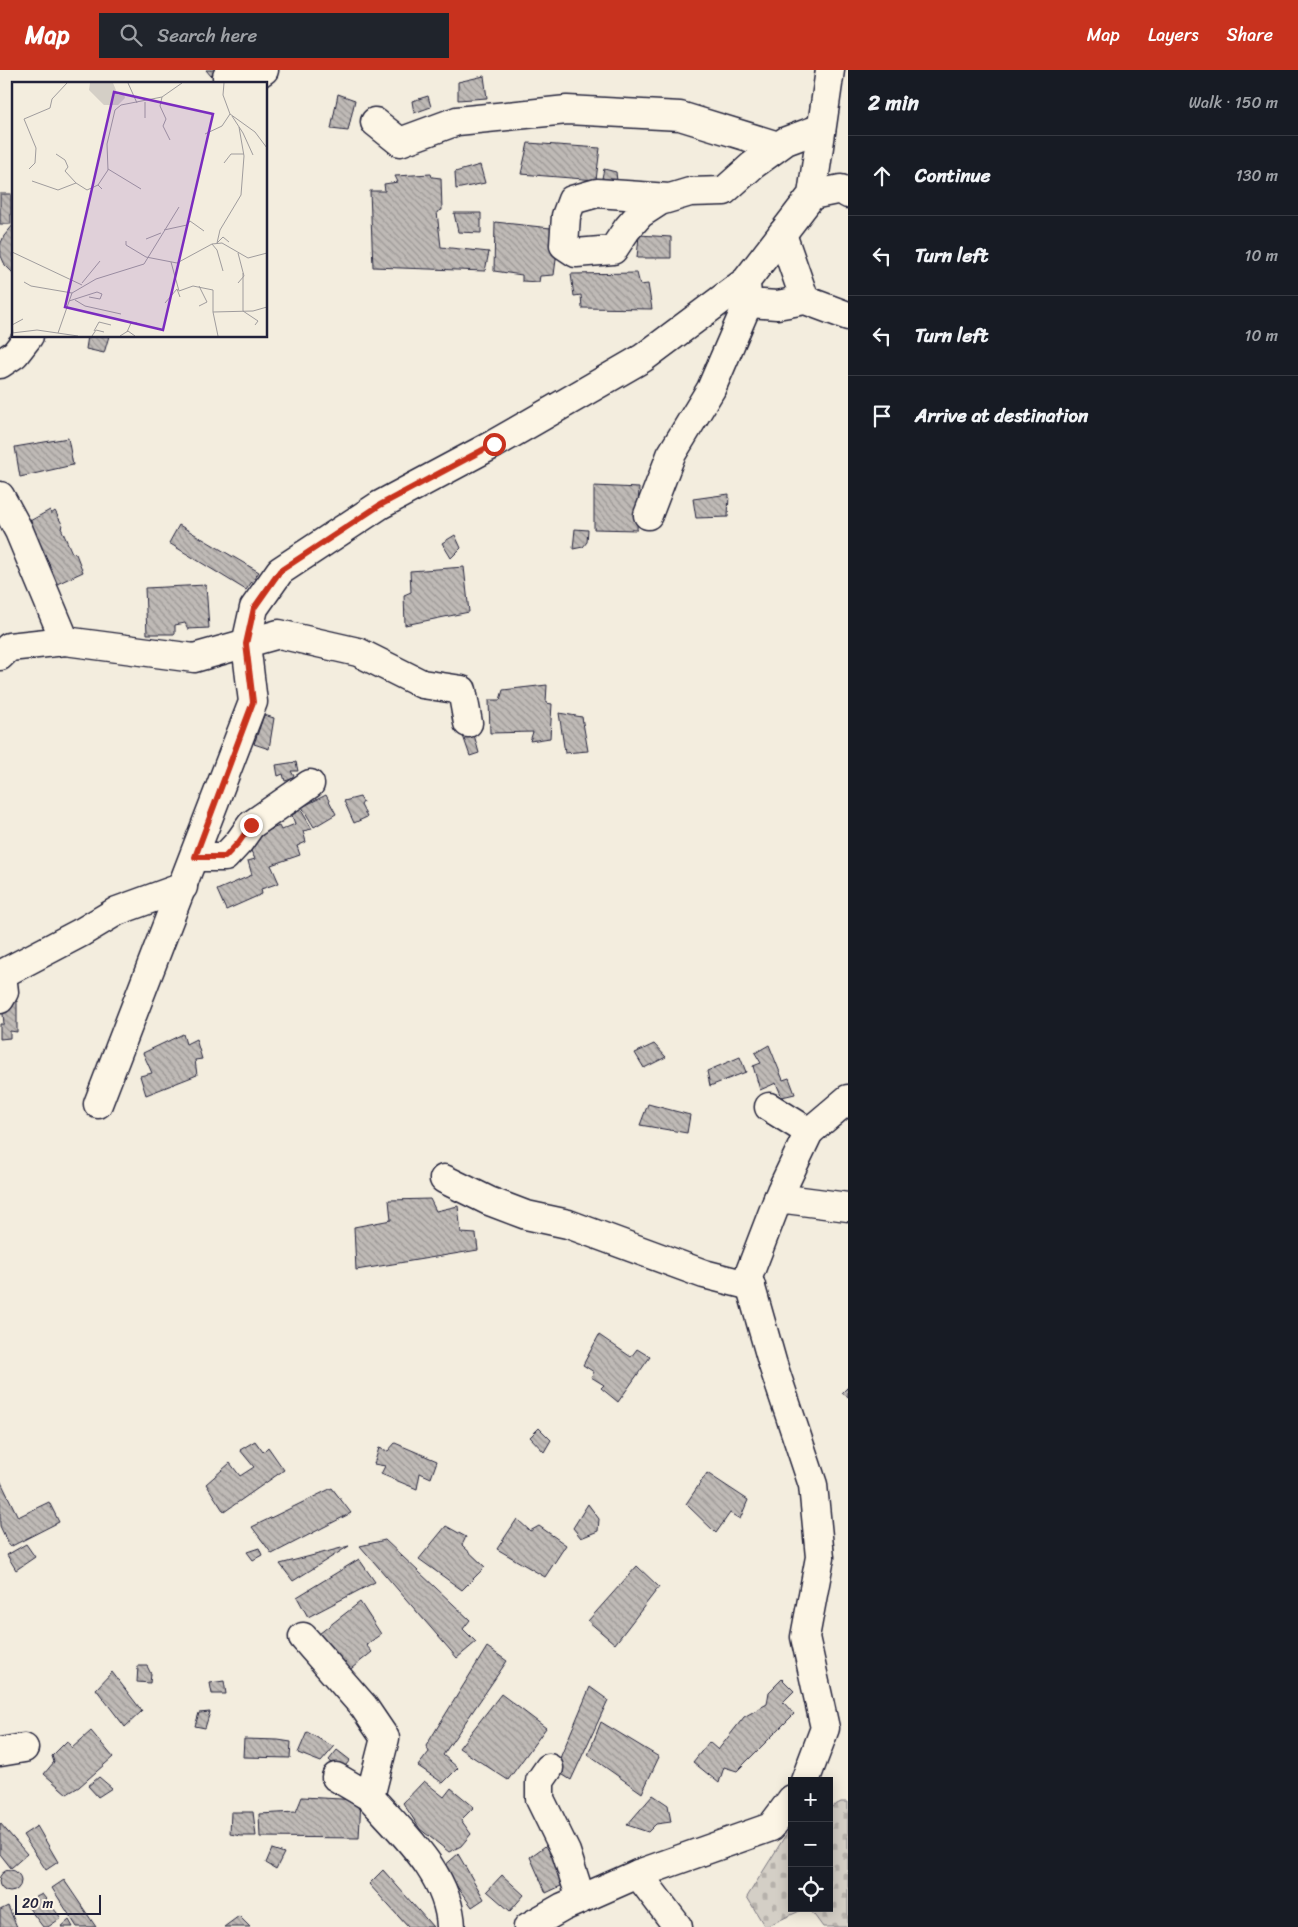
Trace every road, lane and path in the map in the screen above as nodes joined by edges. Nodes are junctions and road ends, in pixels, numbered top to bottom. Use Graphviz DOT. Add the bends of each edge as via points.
graph roads {
  1 [pos="264,70"];
  2 [pos="830,70"];
  3 [pos="227,77"];
  4 [pos="375,122"];
  5 [pos="822,128"];
  6 [pos="778,146"];
  7 [pos="848,194"];
  8 [pos="812,195"];
  9 [pos="668,198"];
  10 [pos="782,234"];
  11 [pos="747,292"];
  12 [pos="806,300"];
  13 [pos="848,316"];
  14 [pos="27,338"];
  15 [pos="0,364"];
  16 [pos="0,496"];
  17 [pos="648,515"];
  18 [pos="65,640"];
  19 [pos="246,644"];
  20 [pos="0,656"];
  21 [pos="468,722"];
  22 [pos="310,784"];
  23 [pos="195,857"];
  24 [pos="183,887"];
  25 [pos="0,999"];
  26 [pos="848,1099"];
  27 [pos="98,1104"];
  28 [pos="769,1107"];
  29 [pos="809,1132"];
  30 [pos="444,1179"];
  31 [pos="778,1198"];
  32 [pos="848,1208"];
  33 [pos="751,1286"];
  34 [pos="303,1637"];
  35 [pos="549,1768"];
  36 [pos="336,1777"];
  37 [pos="807,1777"];
  38 [pos="370,1797"];
  39 [pos="788,1805"];
  40 [pos="638,1874"];
  41 [pos="581,1899"];
  42 [pos="451,1927"];
  43 [pos="528,1927"];
  44 [pos="678,1927"];
  1 -- 3 [label="street" via="251,79"];
  2 -- 5 [label="street"];
  4 -- 6 [label="street" via="400,142 456,121 567,110 680,116"];
  5 -- 6 [label="street"];
  5 -- 8 [label="street"];
  6 -- 9 [label="street" via="724,191 690,192"];
  7 -- 8 [label="street" via="841,189"];
  8 -- 10 [label="street"];
  10 -- 11 [label="street"];
  10 -- 12 [label="street"];
  11 -- 12 [label="street" via="776,305"];
  11 -- 17 [label="street" via="711,389 671,455"];
  11 -- 19 [label="street" via="643,358 380,505 280,571 254,608"];
  12 -- 13 [label="street"];
  14 -- 15 [label="street" via="15,354"];
  16 -- 18 [label="street"];
  18 -- 19 [label="street" via="194,658"];
  18 -- 20 [label="street" via="9,647"];
  19 -- 21 [label="street" via="279,634 358,652 422,684 462,690"];
  19 -- 23 [label="street" via="253,702"];
  22 -- 23 [label="street" via="251,825 225,857"];
  23 -- 24 [label="street"];
  24 -- 25 [label="street" via="117,911 2,974 4,992"];
  24 -- 27 [label="street"];
  26 -- 29 [label="street"];
  28 -- 29 [label="street"];
  29 -- 31 [label="street"];
  30 -- 33 [label="street" via="516,1212 568,1224 704,1274"];
  31 -- 32 [label="street"];
  31 -- 33 [label="street" via="748,1277"];
  33 -- 37 [label="street" via="813,1485 820,1557 805,1637 825,1728"];
  34 -- 38 [label="street" via="364,1707 384,1738"];
  35 -- 41 [label="street" via="540,1781 540,1800 566,1852"];
  36 -- 38 [label="street"];
  38 -- 42 [label="street" via="436,1876 446,1897"];
  39 -- 40 [label="street" via="772,1827"];
  40 -- 41 [label="street"];
  40 -- 44 [label="street"];
  41 -- 43 [label="street"];
}
